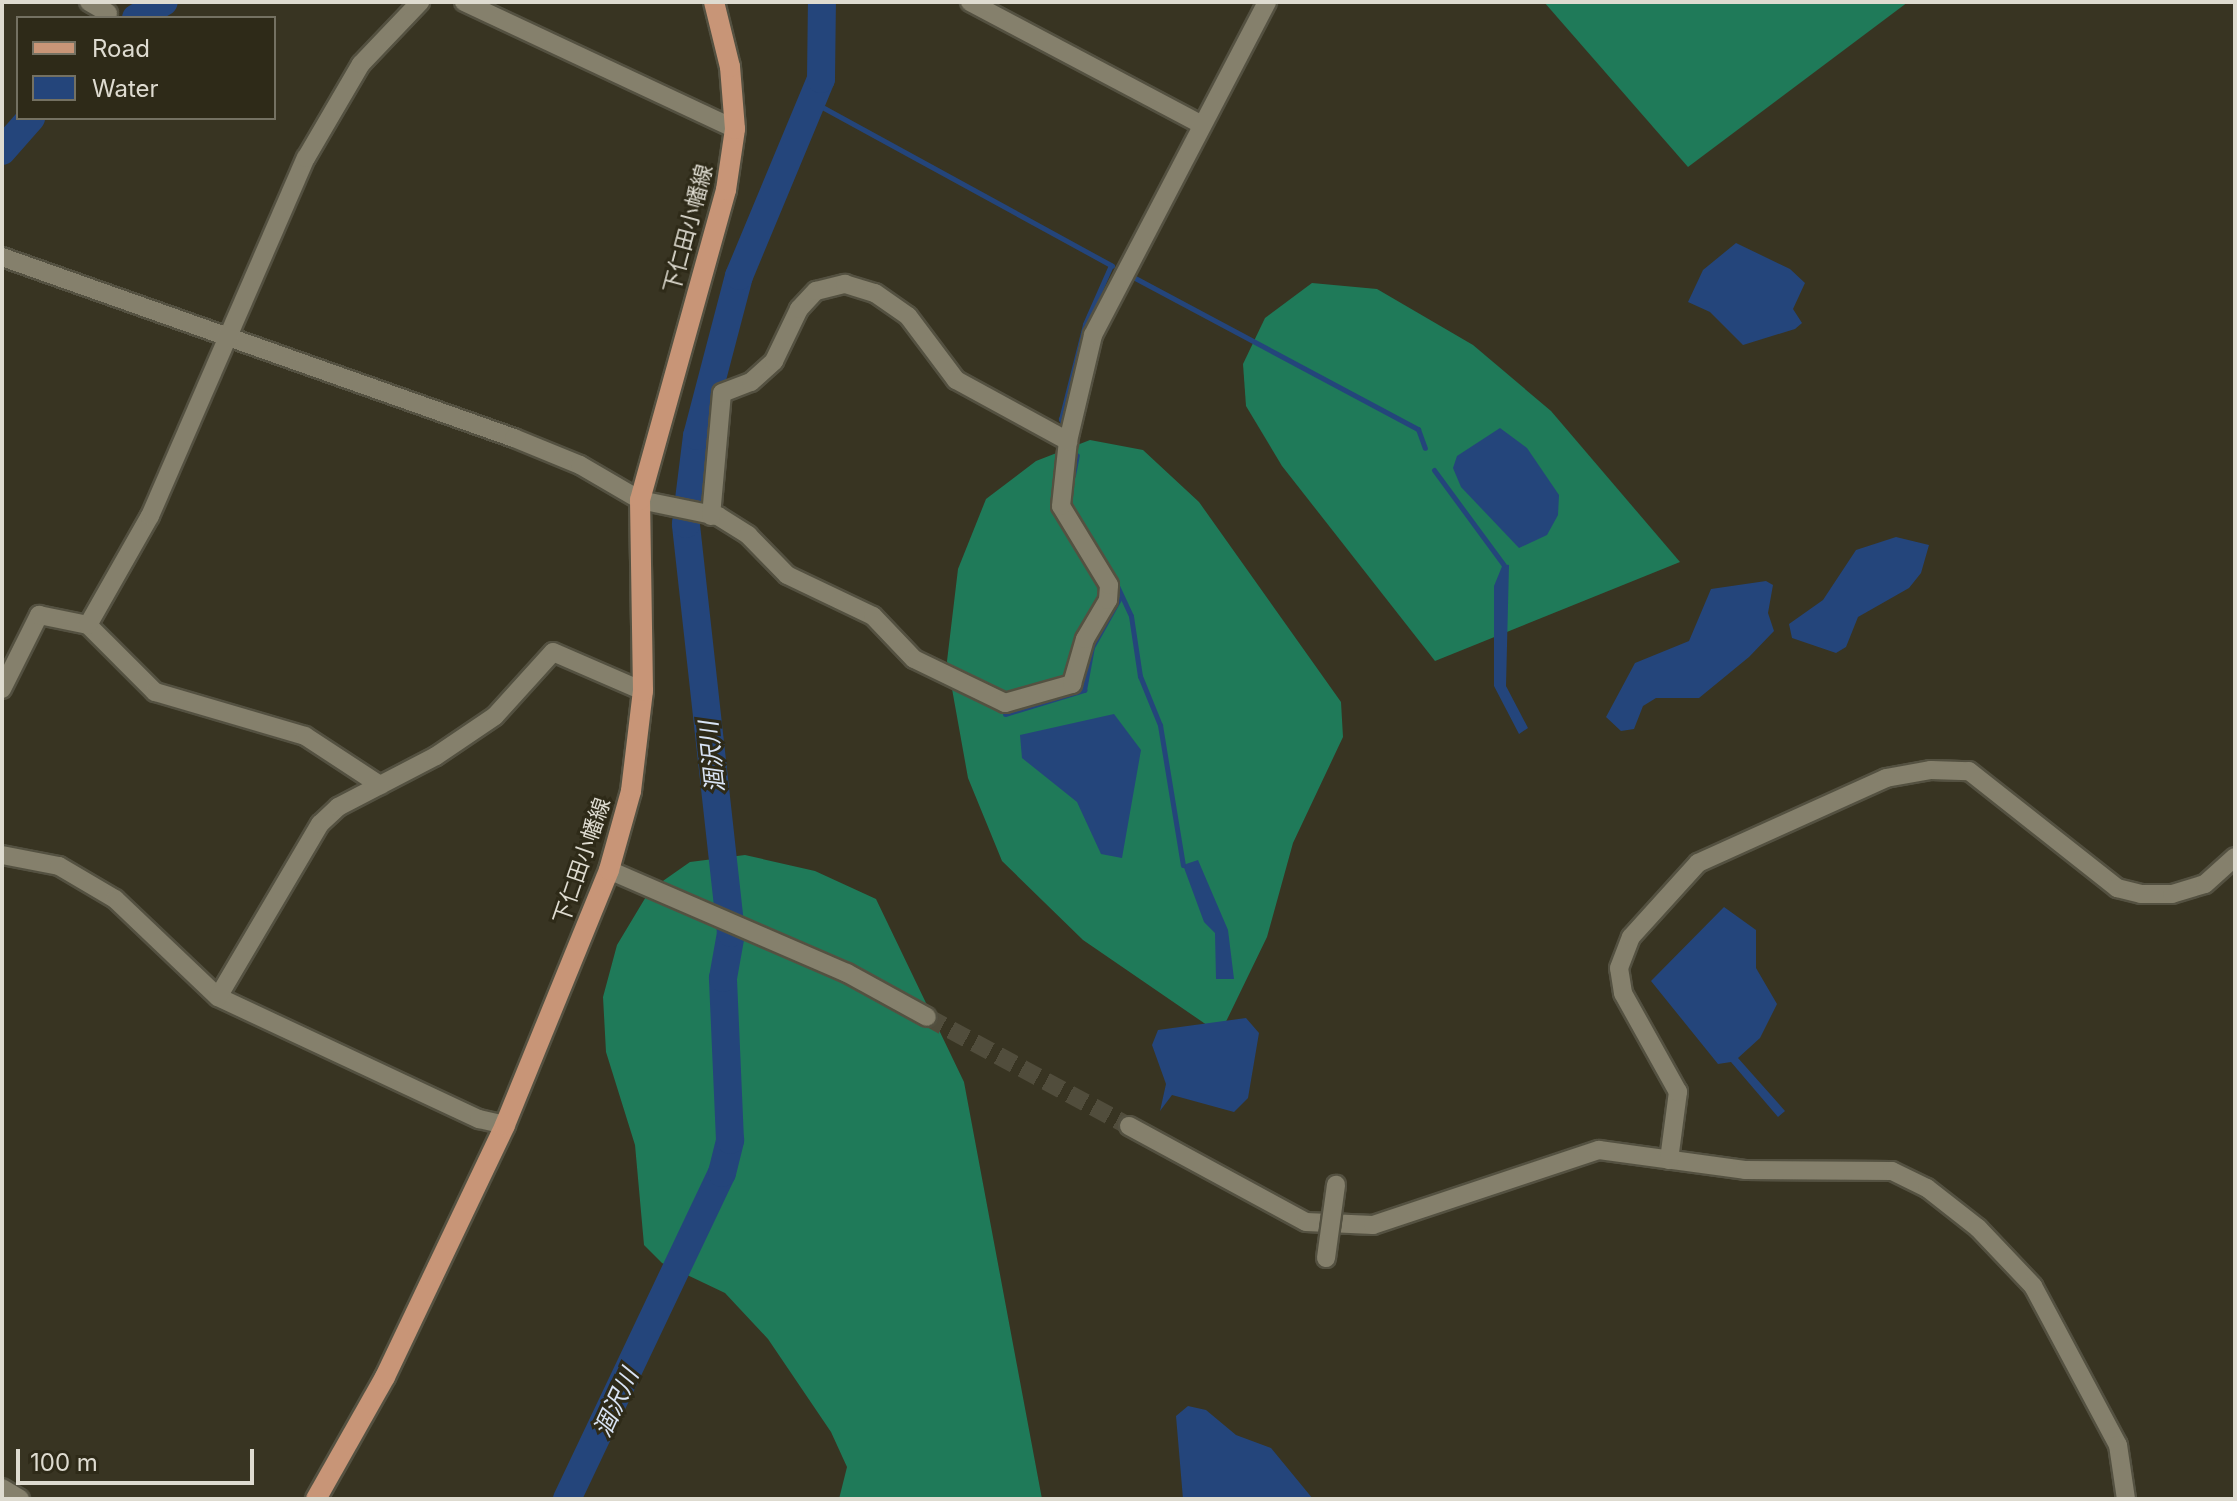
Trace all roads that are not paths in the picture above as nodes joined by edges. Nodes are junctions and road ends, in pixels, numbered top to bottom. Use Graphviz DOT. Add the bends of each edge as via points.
graph roads {
  1 [pos="89,2"];
  2 [pos="420,2"];
  3 [pos="464,2"];
  4 [pos="714,2"];
  5 [pos="970,2"];
  6 [pos="1267,2"];
  7 [pos="108,13"];
  8 [pos="1200,124"];
  9 [pos="735,129"];
  10 [pos="2,257"];
  11 [pos="231,335"];
  12 [pos="1068,441"];
  13 [pos="640,500"];
  14 [pos="705,515"];
  15 [pos="88,625"];
  16 [pos="2,689"];
  17 [pos="643,691"];
  18 [pos="380,785"];
  19 [pos="2,855"];
  20 [pos="2235,857"];
  21 [pos="609,870"];
  22 [pos="218,997"];
  23 [pos="927,1017"];
  24 [pos="505,1125"];
  25 [pos="1129,1126"];
  26 [pos="1669,1160"];
  27 [pos="1336,1185"];
  28 [pos="1326,1258"];
  29 [pos="2,1488"];
  30 [pos="20,1499"];
  31 [pos="316,1499"];
  32 [pos="2126,1499"];
  1 -- 7 [label="street"];
  2 -- 11 [label="street" via="361,64 306,158"];
  3 -- 9 [label="street"];
  4 -- 9 [label="main road, 下仁田小幡線" via="730,67"];
  5 -- 8 [label="street"];
  6 -- 8 [label="street"];
  8 -- 12 [label="street" via="1093,335"];
  9 -- 13 [label="main road, 下仁田小幡線" via="726,190"];
  10 -- 11 [label="street"];
  11 -- 13 [label="street" via="514,438 580,465"];
  11 -- 15 [label="street" via="150,516"];
  12 -- 14 [label="street" via="956,380 908,316 875,293 845,284 816,291 799,309 774,361 751,382 722,393"];
  12 -- 14 [label="street" via="1061,506 1109,585 1108,600 1085,639 1072,684 1005,703 914,659 873,616 787,575 748,535"];
  13 -- 14 [label="street"];
  13 -- 17 [label="main road, 下仁田小幡線"];
  15 -- 16 [label="street" via="39,615"];
  15 -- 18 [label="street" via="155,692 305,736"];
  17 -- 18 [label="street" via="553,652 495,716"];
  17 -- 21 [label="main road, 下仁田小幡線" via="631,791"];
  18 -- 22 [label="street" via="320,824"];
  19 -- 22 [label="street" via="59,866 115,899"];
  20 -- 26 [label="street" via="2205,884 2172,894 2129,891 1969,771 1931,770 1886,778 1698,863 1631,937 1619,968 1623,993 1678,1092"];
  21 -- 23 [label="street"];
  21 -- 24 [label="main road, 下仁田小幡線"];
  22 -- 24 [label="street" via="479,1119"];
  24 -- 31 [label="main road, 下仁田小幡線" via="385,1377"];
  25 -- 26 [label="street" via="1306,1222 1373,1225 1599,1150"];
  26 -- 32 [label="street" via="1745,1170 1892,1171 1927,1188 1978,1228 2033,1286 2118,1445"];
  27 -- 28 [label="street, bridge"];
  29 -- 30 [label="street"];
}
